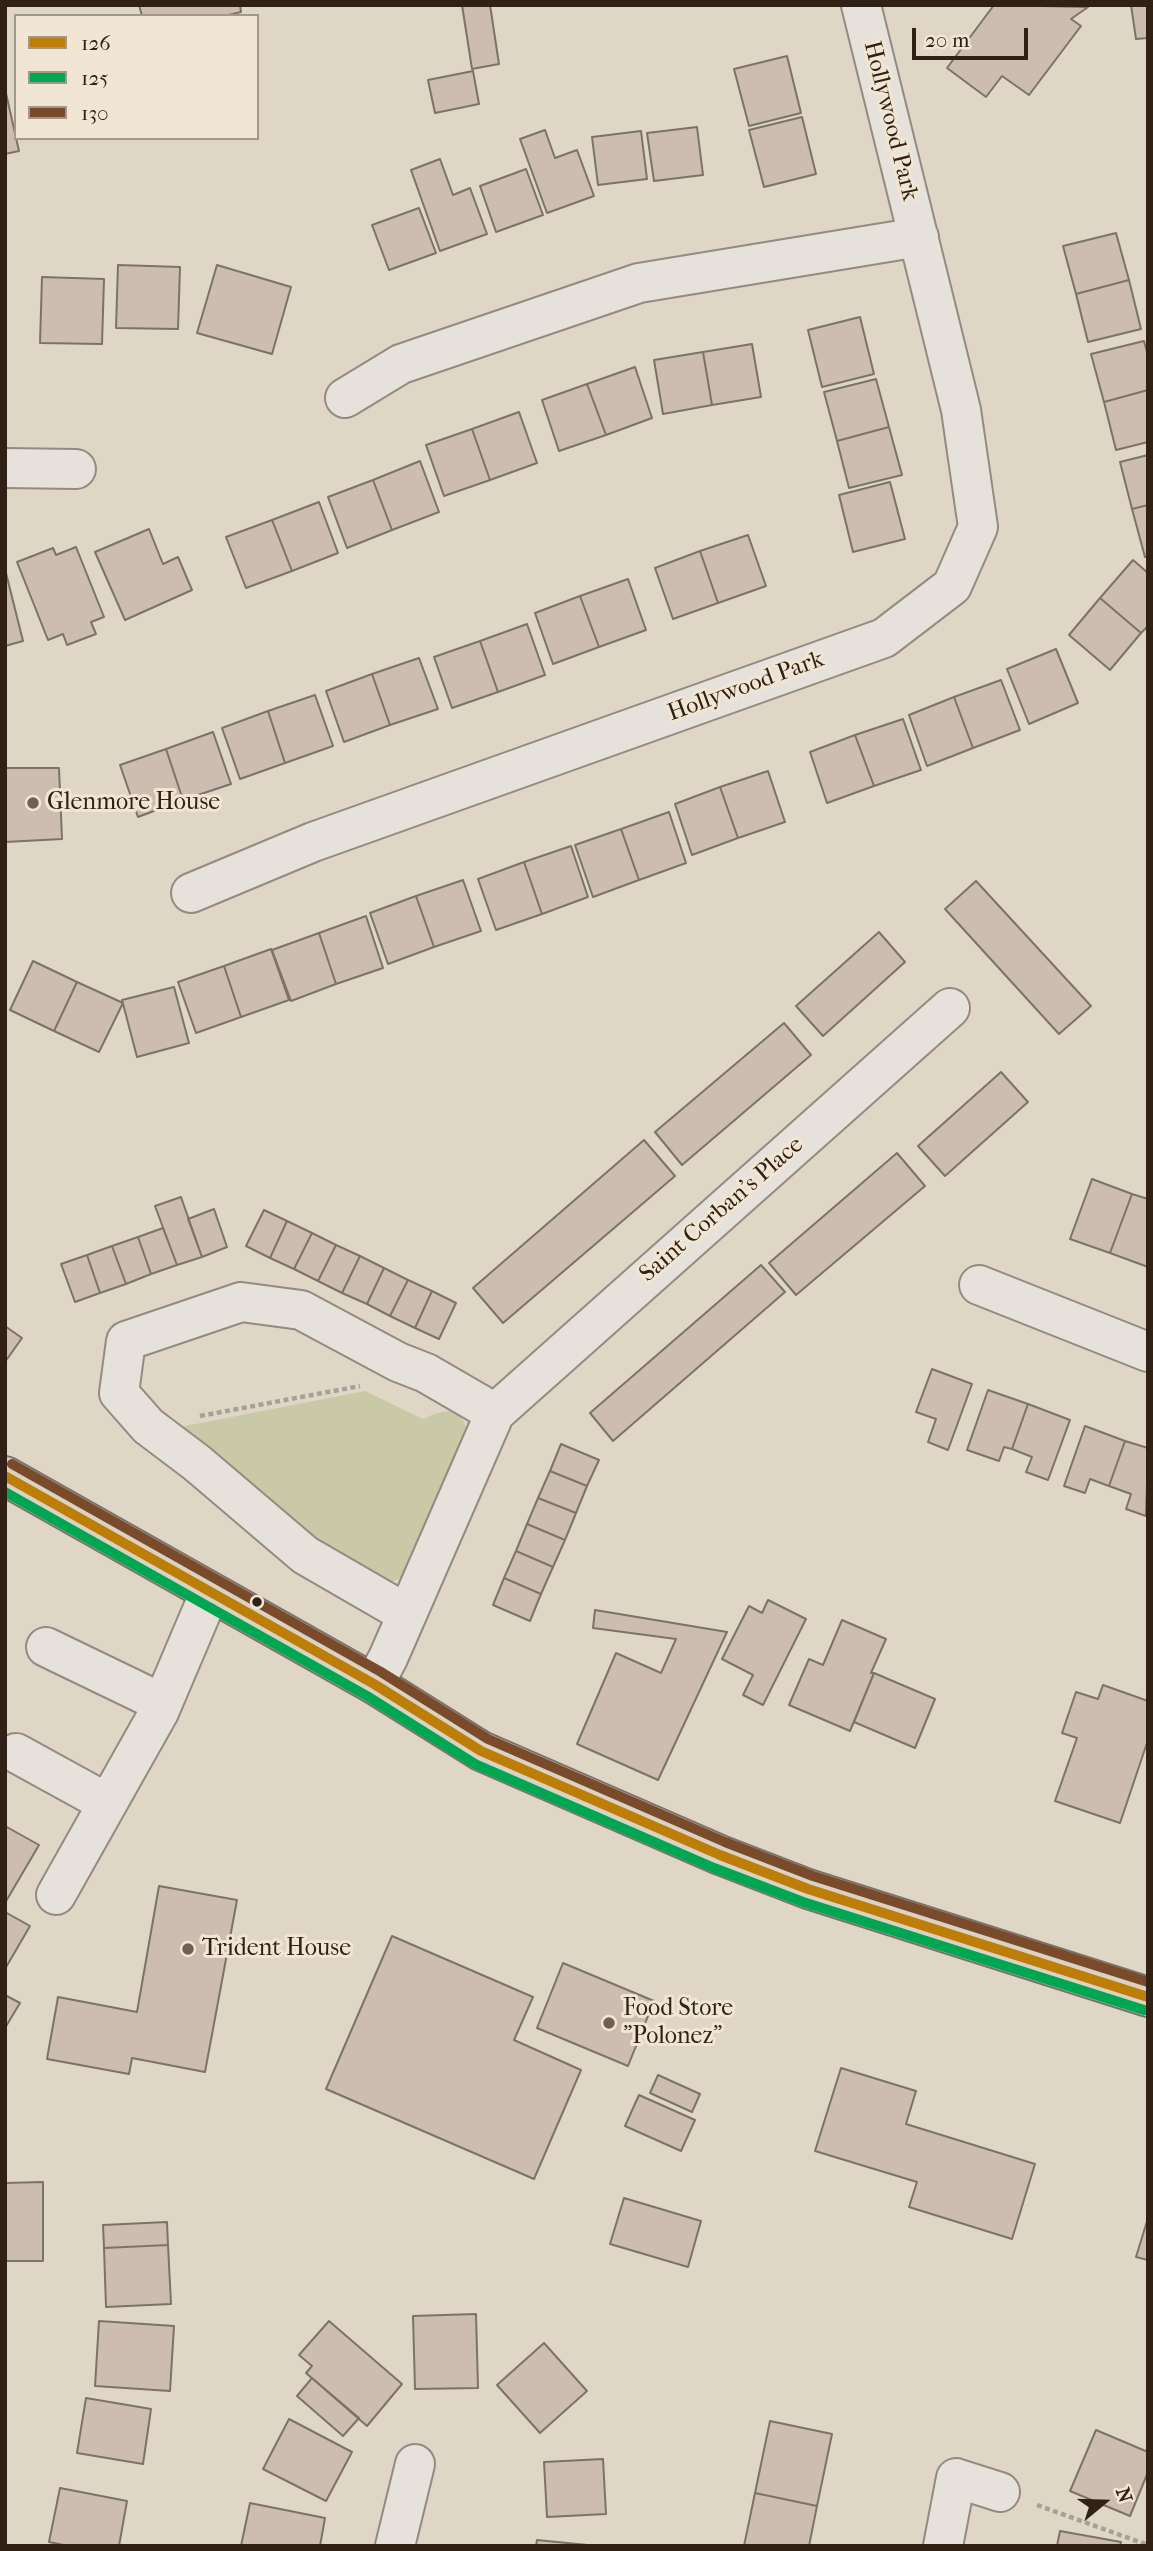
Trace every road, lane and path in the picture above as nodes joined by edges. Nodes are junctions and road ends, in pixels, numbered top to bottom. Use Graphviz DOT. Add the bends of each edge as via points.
graph roads {
  1 [pos="861,5"];
  2 [pos="919,237"];
  3 [pos="345,398"];
  4 [pos="5,468"];
  5 [pos="76,469"];
  6 [pos="191,893"];
  7 [pos="950,1008"];
  8 [pos="979,1285"];
  9 [pos="1148,1352"];
  10 [pos="426,1373"];
  11 [pos="495,1413"];
  12 [pos="148,1426"];
  13 [pos="5,1476"];
  14 [pos="210,1592"];
  15 [pos="407,1615"];
  16 [pos="46,1647"];
  17 [pos="374,1684"];
  18 [pos="162,1703"];
  19 [pos="16,1753"];
  20 [pos="107,1803"];
  21 [pos="56,1895"];
  22 [pos="1148,1997"];
  23 [pos="415,2464"];
  24 [pos="1000,2492"];
  25 [pos="1148,2545"];
  26 [pos="396,2546"];
  27 [pos="943,2546"];
  1 -- 2 [label="street, Hollywood Park"];
  2 -- 3 [label="street, Hollywood Park" via="639,283 401,365"];
  2 -- 6 [label="street, Hollywood Park" via="961,410 978,527 952,586 884,638 313,842"];
  4 -- 5 [label="street"];
  7 -- 11 [label="street, Saint Corban's Place"];
  8 -- 9 [label="street"];
  10 -- 11 [label="street"];
  10 -- 12 [label="path"];
  10 -- 12 [label="street" via="301,1310 241,1302 125,1341 119,1393"];
  11 -- 15 [label="street, Saint Corban's Place"];
  12 -- 15 [label="street" via="305,1555"];
  13 -- 14 [label="main road"];
  14 -- 17 [label="main road"];
  14 -- 18 [label="street"];
  15 -- 17 [label="street, Saint Corban's Place"];
  16 -- 18 [label="street"];
  17 -- 22 [label="main road" via="481,1751 720,1856 808,1889"];
  18 -- 20 [label="street"];
  19 -- 20 [label="street"];
  20 -- 21 [label="street"];
  23 -- 26 [label="street"];
  24 -- 25 [label="path"];
  24 -- 27 [label="street" via="956,2478"];
}
